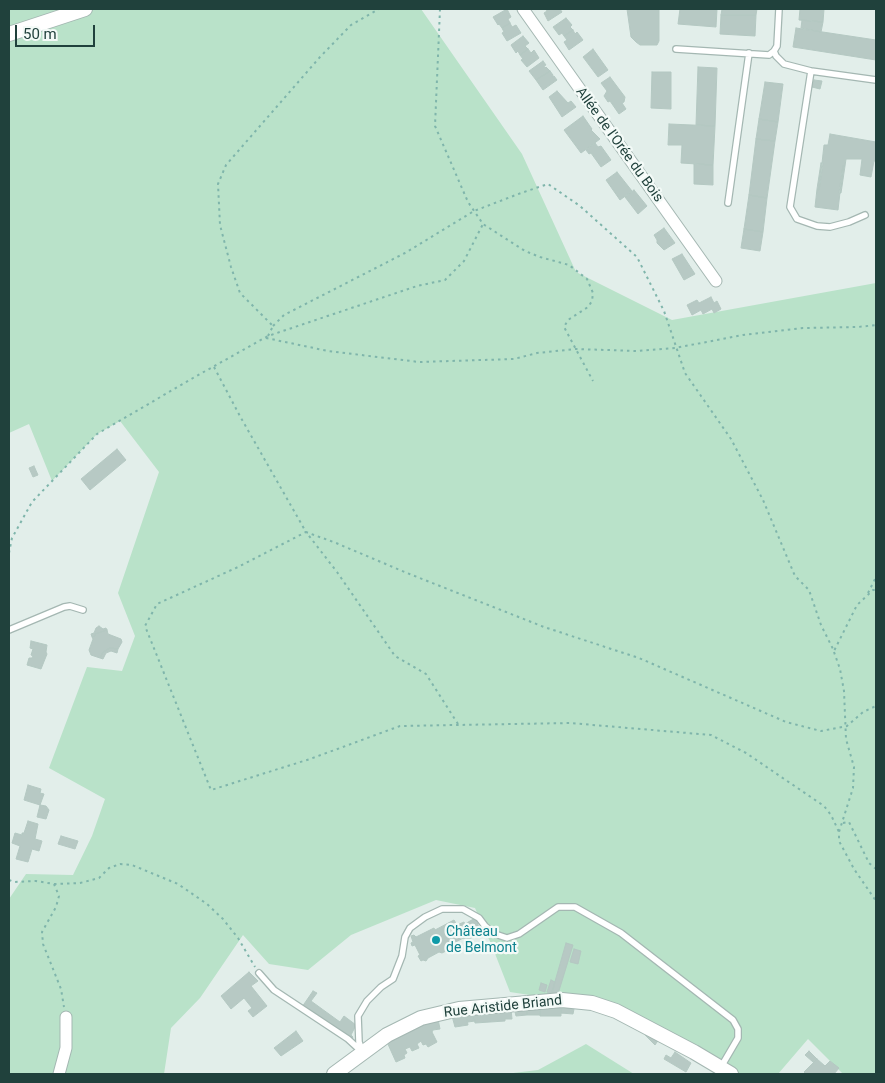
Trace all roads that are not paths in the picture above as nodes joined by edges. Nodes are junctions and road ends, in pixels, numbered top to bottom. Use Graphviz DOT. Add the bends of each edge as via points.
graph roads {
  1 [pos="85,9"];
  2 [pos="523,9"];
  3 [pos="779,9"];
  4 [pos="9,34"];
  5 [pos="676,49"];
  6 [pos="774,51"];
  7 [pos="749,53"];
  8 [pos="811,71"];
  9 [pos="876,80"];
  10 [pos="728,203"];
  11 [pos="865,215"];
  12 [pos="716,281"];
  13 [pos="83,610"];
  14 [pos="9,630"];
  15 [pos="259,974"];
  16 [pos="66,1017"];
  17 [pos="363,1053"];
  18 [pos="726,1071"];
  19 [pos="59,1074"];
  20 [pos="334,1074"];
  1 -- 4 [label="street"];
  2 -- 12 [label="street, Allée de l'Orée du Bois"];
  3 -- 6 [label="lane"];
  5 -- 7 [label="lane"];
  6 -- 7 [label="lane" via="769,54"];
  6 -- 8 [label="lane" via="784,64"];
  7 -- 10 [label="lane"];
  8 -- 9 [label="lane"];
  8 -- 11 [label="lane" via="790,207 797,219 817,226 830,227"];
  13 -- 14 [label="lane" via="64,607"];
  15 -- 17 [label="lane" via="274,990 348,1039"];
  16 -- 19 [label="street" via="66,1048"];
  17 -- 18 [label="street, Rue Aristide Briand" via="386,1036 421,1018 499,1004 562,1000 592,1003 616,1011"];
  17 -- 18 [label="lane" via="358,1016 367,1001 392,979 402,956 405,937 410,928 424,918 442,909 463,909 479,918 495,934 507,938 519,934 558,907 575,906 621,933 733,1020 738,1038"];
  17 -- 20 [label="street, Rue Aristide Briand"];
}
